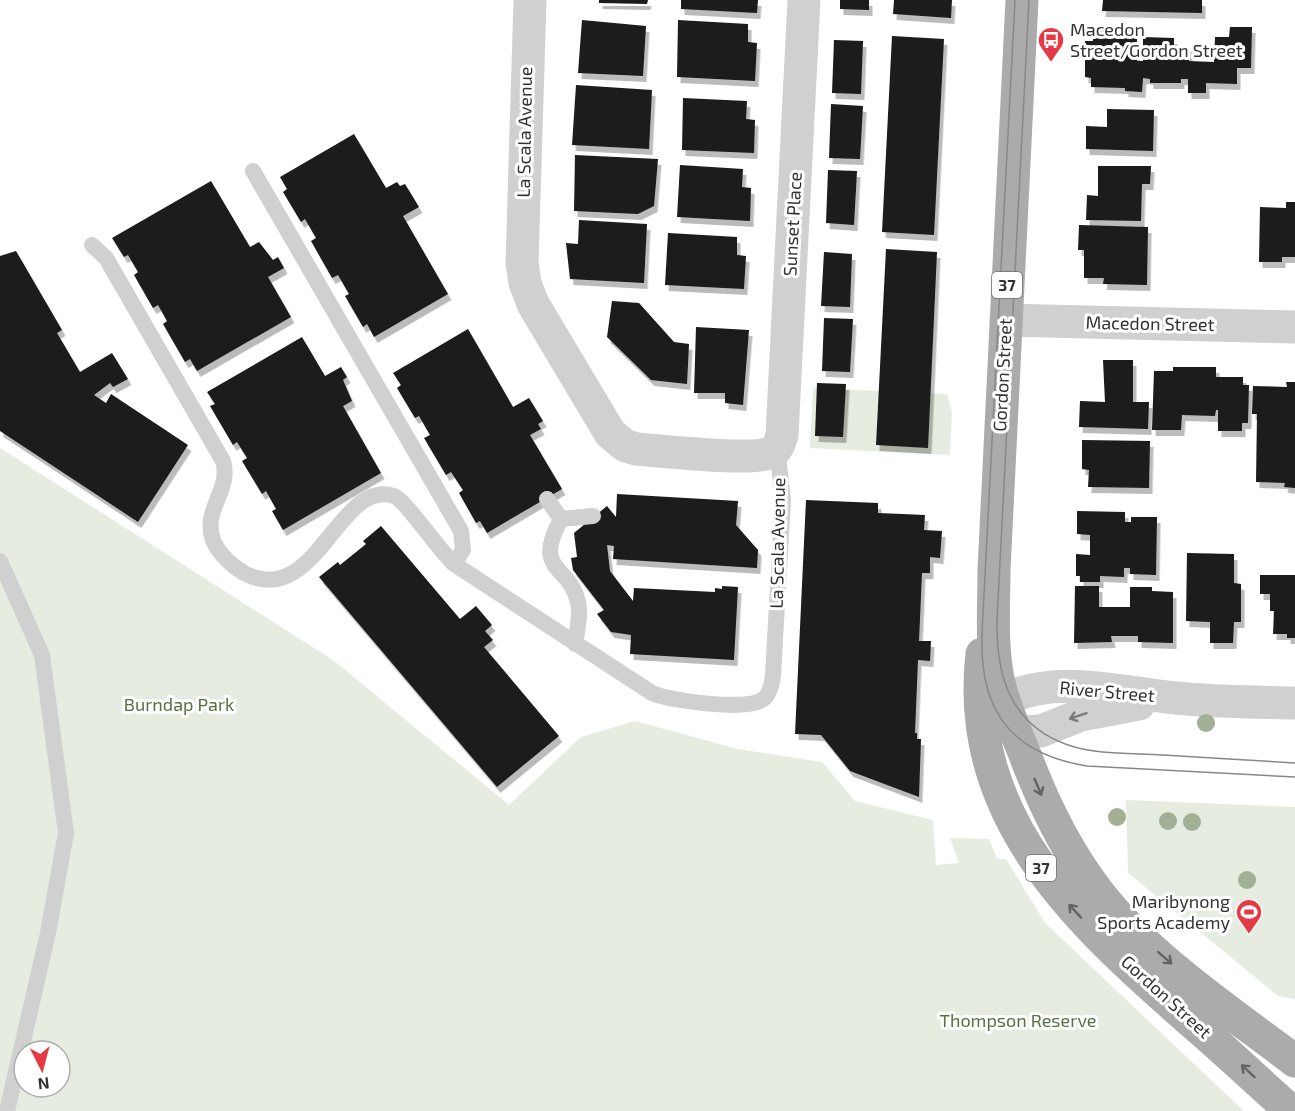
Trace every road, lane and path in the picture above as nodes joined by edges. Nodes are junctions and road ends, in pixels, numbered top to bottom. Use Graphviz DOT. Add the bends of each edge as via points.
graph roads {
  1 [pos="530,0"];
  2 [pos="804,0"];
  3 [pos="1022,0"];
  4 [pos="253,171"];
  5 [pos="92,245"];
  6 [pos="1006,320"];
  7 [pos="1295,327"];
  8 [pos="777,448"];
  9 [pos="547,499"];
  10 [pos="593,516"];
  11 [pos="561,519"];
  12 [pos="0,561"];
  13 [pos="454,564"];
  14 [pos="575,644"];
  15 [pos="1177,698"];
  16 [pos="1295,703"];
  17 [pos="989,715"];
  18 [pos="1016,732"];
  19 [pos="1295,1060"];
  20 [pos="7,1111"];
  21 [pos="1291,1111"];
  1 -- 8 [label="street, La Scala Avenue" via="522,263 533,304 610,433 624,445 745,456 769,454"];
  2 -- 8 [label="street, Sunset Place" via="782,428"];
  3 -- 6 [label="main road, Gordon Street / 37"];
  4 -- 13 [label="lane" via="461,531 463,550"];
  5 -- 13 [label="lane, La Scala Avenue" via="106,258 223,461 224,481 210,515 210,525 214,543 232,564 259,578 286,576 308,562 339,523 362,503 384,495 401,500"];
  6 -- 7 [label="street, Macedon Street"];
  6 -- 17 [label="main road, Gordon Street / 37" via="994,570 997,669"];
  8 -- 14 [label="lane, La Scala Avenue" via="783,500 773,675 765,698 741,705 664,698"];
  9 -- 11 [label="lane"];
  10 -- 11 [label="lane"];
  11 -- 14 [label="lane" via="551,537 550,554 578,602"];
  12 -- 20 [label="lane" via="42,655 66,833 48,933"];
  13 -- 14 [label="lane, La Scala Avenue"];
  15 -- 16 [label="street, River Street"];
  15 -- 17 [label="street, River Street" via="1068,687 1024,691"];
  15 -- 18 [label="street, River Street, one-way" via="1090,712 1041,731"];
  17 -- 18 [label="main road, 37"];
  21 -- 17 [label="main road, Gordon Street / 37, one-way" via="1101,939 1048,879 1002,798 989,759"];
  18 -- 19 [label="main road, Gordon Street / 37, one-way" via="1050,813 1099,893 1141,938"];
}
